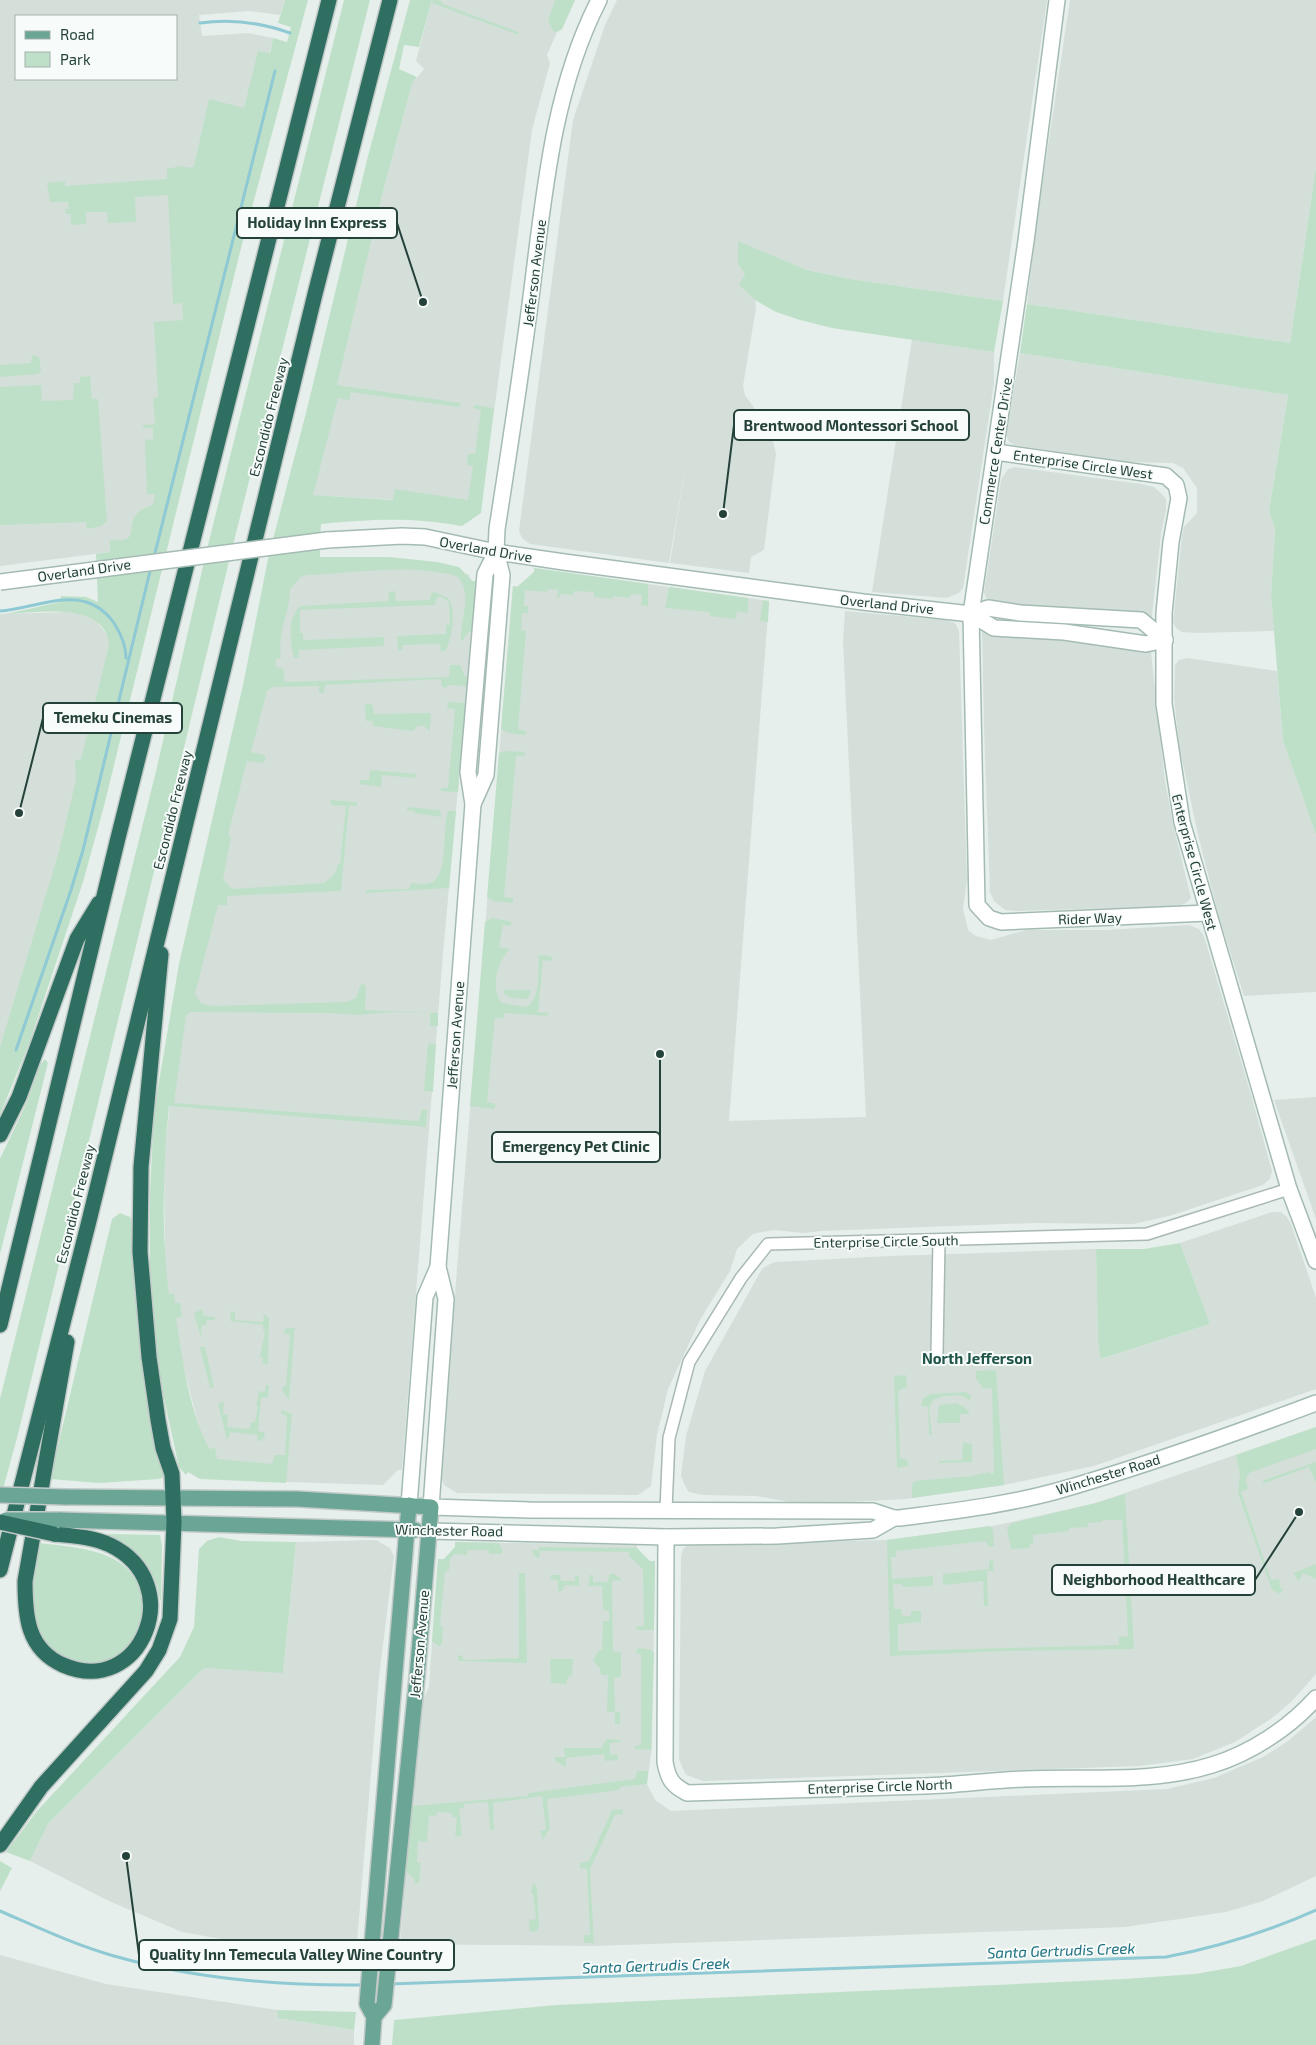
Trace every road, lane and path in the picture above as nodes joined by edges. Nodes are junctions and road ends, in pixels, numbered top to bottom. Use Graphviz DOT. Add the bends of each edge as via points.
graph roads {
  1 [pos="329,0"];
  2 [pos="390,0"];
  3 [pos="599,0"];
  4 [pos="1057,0"];
  5 [pos="996,452"];
  6 [pos="496,552"];
  7 [pos="0,582"];
  8 [pos="971,614"];
  9 [pos="1165,640"];
  10 [pos="106,891"];
  11 [pos="166,903"];
  12 [pos="977,905"];
  13 [pos="1208,913"];
  14 [pos="0,1135"];
  15 [pos="1289,1189"];
  16 [pos="88,1221"];
  17 [pos="939,1240"];
  18 [pos="1316,1261"];
  19 [pos="438,1267"];
  20 [pos="0,1325"];
  21 [pos="423,1325"];
  22 [pos="937,1353"];
  23 [pos="439,1389"];
  24 [pos="1316,1403"];
  25 [pos="1,1495"];
  26 [pos="173,1497"];
  27 [pos="409,1505"];
  28 [pos="431,1507"];
  29 [pos="666,1510"];
  30 [pos="894,1518"];
  31 [pos="0,1521"];
  32 [pos="174,1522"];
  33 [pos="57,1527"];
  34 [pos="407,1530"];
  35 [pos="429,1531"];
  36 [pos="666,1537"];
  37 [pos="0,1570"];
  38 [pos="1316,1698"];
  39 [pos="387,1756"];
  40 [pos="0,1845"];
  41 [pos="396,1887"];
  42 [pos="380,1956"];
  43 [pos="374,2017"];
  44 [pos="372,2045"];
  1 -- 10 [label="highway"];
  2 -- 11 [label="highway, Escondido Freeway"];
  3 -- 6 [label="street, Jefferson Avenue" via="572,64 551,144"];
  4 -- 5 [label="street, Commerce Center Drive"];
  5 -- 8 [label="street, Commerce Center Drive"];
  5 -- 9 [label="street, Enterprise Circle West" via="1166,476 1176,485 1179,498 1170,542"];
  6 -- 7 [label="street, Overland Drive, bridge" via="425,537 327,540"];
  6 -- 8 [label="street, Overland Drive"];
  6 -- 19 [label="street, Jefferson Avenue" via="502,575 486,775 473,804"];
  8 -- 9 [label="street, Overland Drive" via="994,628 1064,632 1146,644"];
  8 -- 9 [label="street, Overland Drive" via="988,608 1141,620"];
  8 -- 12 [label="street, Commerce Center Drive"];
  9 -- 13 [label="street, Enterprise Circle West" via="1164,704 1171,759 1182,822"];
  10 -- 14 [label="highway" via="77,939 28,1072"];
  10 -- 20 [label="highway"];
  11 -- 16 [label="highway, Escondido Freeway"];
  11 -- 26 [label="highway" via="141,1167 140,1252 150,1366 163,1448 172,1474"];
  12 -- 13 [label="street, Rider Way" via="989,918 1002,922"];
  13 -- 15 [label="street, Enterprise Circle West"];
  15 -- 17 [label="street, Enterprise Circle South" via="1147,1234"];
  15 -- 18 [label="street, Enterprise Circle West"];
  16 -- 33 [label="highway" via="26,1582 25,1608 34,1640 43,1652 74,1670 106,1669 127,1657 143,1638 151,1617 151,1594 136,1565 126,1554"];
  16 -- 37 [label="highway, Escondido Freeway"];
  17 -- 22 [label="street"];
  17 -- 29 [label="street, Enterprise Circle South" via="768,1244 741,1278 689,1362 669,1438"];
  19 -- 21 [label="street, Jefferson Avenue" via="425,1297"];
  19 -- 23 [label="street, Jefferson Avenue" via="446,1299"];
  21 -- 23 [label="street" via="434,1331 432,1367"];
  21 -- 27 [label="street, Jefferson Avenue"];
  23 -- 28 [label="street, Jefferson Avenue"];
  24 -- 30 [label="street, Winchester Road" via="1159,1459 1056,1491 972,1509"];
  25 -- 26 [label="main road, Winchester Road, bridge"];
  26 -- 27 [label="main road, Winchester Road"];
  26 -- 32 [label="highway"];
  27 -- 28 [label="main road, Winchester Road"];
  27 -- 34 [label="main road, Jefferson Avenue"];
  28 -- 29 [label="street, Winchester Road"];
  28 -- 35 [label="main road, Jefferson Avenue"];
  29 -- 30 [label="street, Winchester Road" via="873,1511"];
  30 -- 36 [label="street, Winchester Road" via="873,1530 777,1536"];
  31 -- 33 [label="highway, bridge"];
  32 -- 33 [label="main road, Winchester Road"];
  32 -- 34 [label="main road, Winchester Road"];
  32 -- 40 [label="highway" via="170,1619 159,1650 142,1676 29,1800"];
  34 -- 35 [label="main road, Winchester Road"];
  34 -- 39 [label="main road, Jefferson Avenue"];
  35 -- 36 [label="street, Winchester Road"];
  35 -- 41 [label="main road, Jefferson Avenue"];
  36 -- 38 [label="street, Enterprise Circle North" via="665,1762 674,1786 687,1793 1178,1774 1214,1764 1259,1743 1297,1720"];
  39 -- 41 [label="main road" via="392,1802 387,1877"];
  39 -- 42 [label="main road, Jefferson Avenue" via="372,1930"];
  41 -- 42 [label="main road, Jefferson Avenue"];
  42 -- 43 [label="main road, Jefferson Avenue" via="367,2004"];
  42 -- 43 [label="main road, Jefferson Avenue" via="385,1997 384,2005"];
  43 -- 44 [label="main road, Jefferson Avenue"];
}
